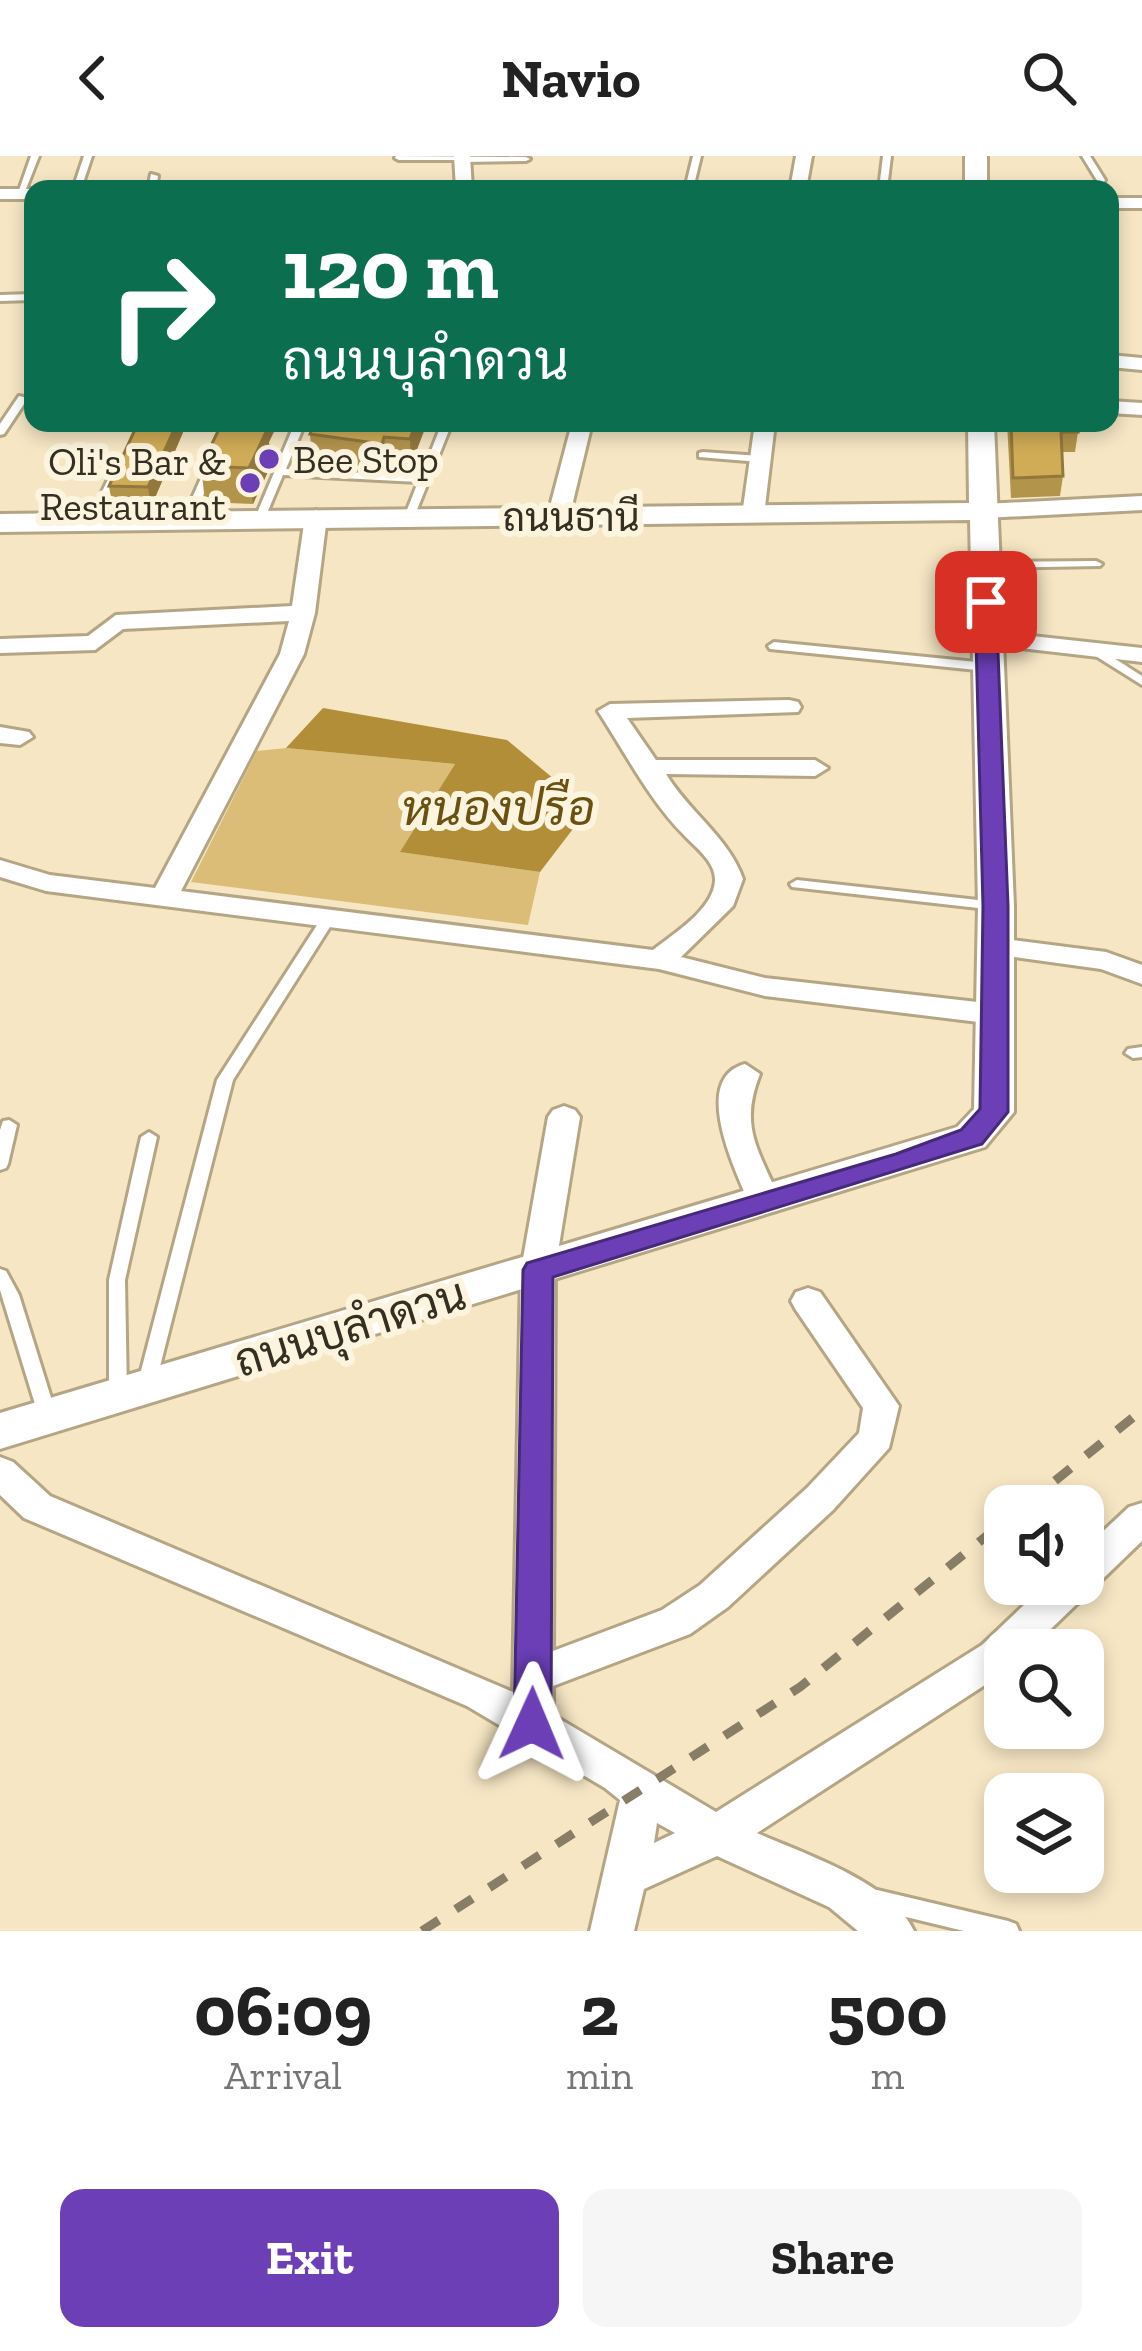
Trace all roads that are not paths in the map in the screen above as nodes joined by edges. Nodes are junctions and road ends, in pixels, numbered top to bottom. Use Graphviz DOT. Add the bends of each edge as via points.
graph roads {
  1 [pos="1086,156"];
  2 [pos="399,158"];
  3 [pos="463,158"];
  4 [pos="526,159"];
  5 [pos="154,176"];
  6 [pos="153,180"];
  7 [pos="1101,180"];
  8 [pos="24,292"];
  9 [pos="15,297"];
  10 [pos="24,297"];
  11 [pos="0,298"];
  12 [pos="23,398"];
  13 [pos="0,432"];
  14 [pos="296,432"];
  15 [pos="443,432"];
  16 [pos="581,432"];
  17 [pos="764,432"];
  18 [pos="982,432"];
  19 [pos="703,455"];
  20 [pos="760,458"];
  21 [pos="213,462"];
  22 [pos="121,463"];
  23 [pos="279,472"];
  24 [pos="424,479"];
  25 [pos="1140,497"];
  26 [pos="983,511"];
  27 [pos="410,515"];
  28 [pos="753,515"];
  29 [pos="316,517"];
  30 [pos="260,518"];
  31 [pos="559,518"];
  32 [pos="187,520"];
  33 [pos="93,523"];
  34 [pos="0,524"];
  35 [pos="1096,564"];
  36 [pos="985,565"];
  37 [pos="303,613"];
  38 [pos="0,646"];
  39 [pos="774,646"];
  40 [pos="1095,650"];
  41 [pos="987,653"];
  42 [pos="1142,655"];
  43 [pos="1142,680"];
  44 [pos="789,707"];
  45 [pos="815,768"];
  46 [pos="651,771"];
  47 [pos="0,868"];
  48 [pos="797,884"];
  49 [pos="165,895"];
  50 [pos="996,906"];
  51 [pos="328,919"];
  52 [pos="996,947"];
  53 [pos="658,960"];
  54 [pos="1142,975"];
  55 [pos="995,1014"];
  56 [pos="745,1074"];
  57 [pos="564,1117"];
  58 [pos="10,1125"];
  59 [pos="149,1137"];
  60 [pos="0,1164"];
  61 [pos="764,1203"];
  62 [pos="538,1270"];
  63 [pos="0,1275"];
  64 [pos="808,1301"];
  65 [pos="132,1392"];
  66 [pos="48,1418"];
  67 [pos="0,1431"];
  68 [pos="0,1472"];
  69 [pos="1142,1518"];
  70 [pos="1104,1554"];
  71 [pos="1050,1605"];
  72 [pos="533,1676"];
  73 [pos="532,1724"];
  74 [pos="642,1793"];
  75 [pos="717,1834"];
  76 [pos="626,1876"];
  77 [pos="844,1893"];
  78 [pos="612,1931"];
  79 [pos="892,1931"];
  80 [pos="1008,1931"];
  1 -- 7 [label="lane"];
  2 -- 3 [label="lane"];
  3 -- 4 [label="lane"];
  5 -- 6 [label="lane"];
  8 -- 9 [label="lane"];
  9 -- 10 [label="lane"];
  9 -- 11 [label="lane"];
  12 -- 13 [label="lane"];
  14 -- 23 [label="lane"];
  15 -- 24 [label="lane"];
  16 -- 31 [label="street"];
  17 -- 20 [label="street"];
  18 -- 26 [label="street, ถนนบุลำดวน"];
  19 -- 20 [label="lane"];
  20 -- 28 [label="street"];
  21 -- 32 [label="lane"];
  22 -- 33 [label="lane"];
  23 -- 24 [label="lane"];
  23 -- 30 [label="lane"];
  24 -- 27 [label="lane"];
  25 -- 26 [label="street, ถนนธานี"];
  26 -- 28 [label="street, ถนนธานี"];
  26 -- 36 [label="street, ถนนบุลำดวน"];
  27 -- 29 [label="street, ถนนธานี"];
  27 -- 31 [label="street, ถนนธานี"];
  28 -- 31 [label="street, ถนนธานี"];
  29 -- 30 [label="street, ถนนธานี"];
  29 -- 37 [label="street"];
  30 -- 32 [label="street, ถนนธานี"];
  32 -- 33 [label="street, ถนนธานี"];
  33 -- 34 [label="street, ถนนธานี"];
  35 -- 36 [label="lane"];
  36 -- 41 [label="street, ถนนบุลำดวน"];
  37 -- 38 [label="street" via="116,622 94,643"];
  37 -- 49 [label="street" via="292,654"];
  39 -- 41 [label="lane"];
  40 -- 41 [label="street"];
  40 -- 42 [label="street"];
  40 -- 43 [label="lane"];
  41 -- 50 [label="street, ถนนบุลำดวน"];
  44 -- 46 [label="street" via="610,711"];
  45 -- 46 [label="street"];
  46 -- 53 [label="street" via="660,792 720,852 729,875 728,894 701,928"];
  47 -- 49 [label="street" via="46,884"];
  48 -- 50 [label="lane"];
  49 -- 51 [label="street"];
  50 -- 52 [label="street, ถนนบุลำดวน"];
  51 -- 53 [label="street"];
  51 -- 65 [label="lane" via="225,1080"];
  52 -- 54 [label="street" via="1106,961"];
  52 -- 55 [label="street, ถนนบุลำดวน"];
  53 -- 55 [label="street" via="765,987"];
  55 -- 61 [label="street, ถนนบุลำดวน" via="994,1112 971,1137"];
  56 -- 61 [label="street" via="733,1120"];
  57 -- 62 [label="street"];
  58 -- 60 [label="lane"];
  59 -- 65 [label="lane" via="116,1280"];
  61 -- 62 [label="street, ถนนบุลำดวน"];
  62 -- 65 [label="street, ถนนบุลำดวน"];
  62 -- 72 [label="street"];
  63 -- 66 [label="lane"];
  64 -- 72 [label="street" via="881,1406 876,1438 714,1596 676,1622"];
  65 -- 66 [label="street, ถนนบุลำดวน"];
  66 -- 67 [label="street, ถนนบุลำดวน"];
  68 -- 73 [label="street" via="37,1507 481,1694"];
  69 -- 70 [label="street"];
  71 -- 75 [label="street" via="996,1657"];
  72 -- 73 [label="street"];
  73 -- 74 [label="street"];
  74 -- 75 [label="street"];
  74 -- 76 [label="street"];
  75 -- 76 [label="street"];
  75 -- 77 [label="street"];
  76 -- 78 [label="street"];
  77 -- 79 [label="street"];
  77 -- 80 [label="lane"];
}
